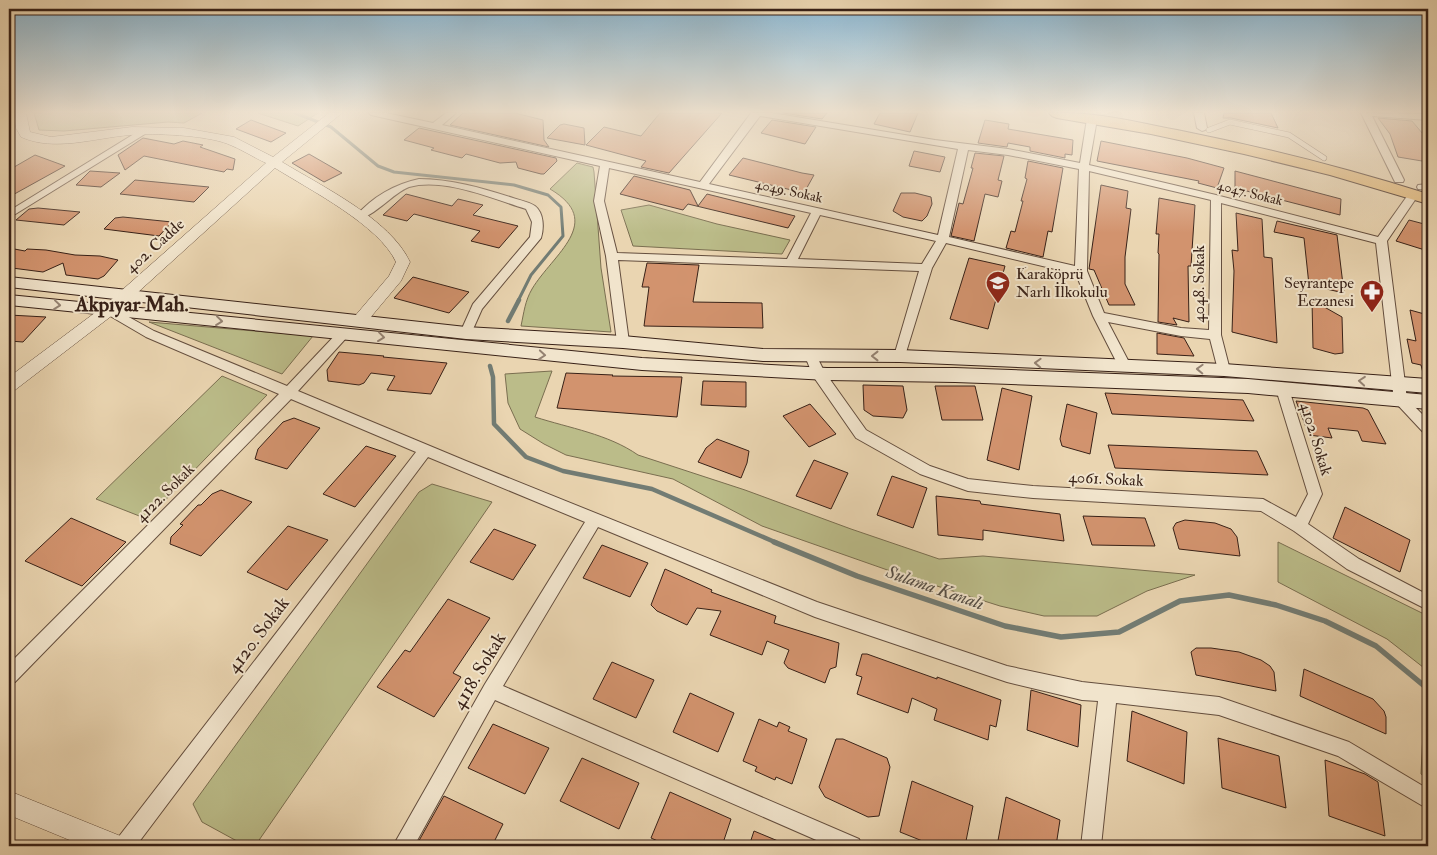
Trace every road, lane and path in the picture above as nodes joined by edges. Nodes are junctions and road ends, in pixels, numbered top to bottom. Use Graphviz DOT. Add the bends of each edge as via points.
graph roads {
  1 [pos="109,153"];
  2 [pos="256,153"];
  3 [pos="285,153"];
  4 [pos="551,153"];
  5 [pos="727,153"];
  6 [pos="962,153"];
  7 [pos="1003,153"];
  8 [pos="1086,153"];
  9 [pos="1265,153"];
  10 [pos="1306,153"];
  11 [pos="1386,153"];
  12 [pos="274,162"];
  13 [pos="605,165"];
  14 [pos="1084,167"];
  15 [pos="1399,180"];
  16 [pos="702,186"];
  17 [pos="1424,191"];
  18 [pos="1216,198"];
  19 [pos="816,211"];
  20 [pos="9,215"];
  21 [pos="360,216"];
  22 [pos="943,238"];
  23 [pos="1381,241"];
  24 [pos="612,256"];
  25 [pos="791,263"];
  26 [pos="926,268"];
  27 [pos="1081,271"];
  28 [pos="9,282"];
  29 [pos="126,296"];
  30 [pos="9,300"];
  31 [pos="109,310"];
  32 [pos="1099,316"];
  33 [pos="360,320"];
  34 [pos="344,333"];
  35 [pos="466,333"];
  36 [pos="1215,335"];
  37 [pos="623,342"];
  38 [pos="811,356"];
  39 [pos="900,356"];
  40 [pos="1125,366"];
  41 [pos="1224,370"];
  42 [pos="818,373"];
  43 [pos="9,386"];
  44 [pos="1428,386"];
  45 [pos="1283,389"];
  46 [pos="288,392"];
  47 [pos="1400,393"];
  48 [pos="1428,402"];
  49 [pos="1428,428"];
  50 [pos="426,450"];
  51 [pos="595,520"];
  52 [pos="1299,526"];
  53 [pos="1428,603"];
  54 [pos="9,676"];
  55 [pos="491,690"];
  56 [pos="1108,694"];
  57 [pos="1428,800"];
  58 [pos="9,803"];
  59 [pos="114,846"];
  60 [pos="124,846"];
  61 [pos="403,846"];
  62 [pos="852,846"];
  63 [pos="1091,846"];
  1 -- 20 [label="street"];
  2 -- 12 [label="street"];
  3 -- 12 [label="street, 402. Cadde"];
  4 -- 13 [label="street, 4049. Sokak"];
  5 -- 16 [label="street"];
  6 -- 22 [label="street"];
  7 -- 14 [label="street, 4047. Sokak"];
  8 -- 14 [label="street"];
  9 -- 17 [label="highway"];
  10 -- 15 [label="highway"];
  11 -- 15 [label="street"];
  12 -- 21 [label="street"];
  12 -- 29 [label="street, 402. Cadde"];
  13 -- 16 [label="street, 4049. Sokak"];
  13 -- 24 [label="street" via="599,201"];
  14 -- 18 [label="street, 4047. Sokak"];
  14 -- 27 [label="street"];
  15 -- 17 [label="highway"];
  16 -- 19 [label="street, 4049. Sokak"];
  17 -- 23 [label="street"];
  18 -- 23 [label="street, 4047. Sokak"];
  18 -- 36 [label="street, 4048. Sokak"];
  19 -- 22 [label="street, 4049. Sokak"];
  19 -- 25 [label="street"];
  21 -- 33 [label="street" via="375,226 397,249 403,262 396,278"];
  21 -- 35 [label="street" via="405,185 422,183 446,183 535,211 538,229 535,238 477,307"];
  22 -- 26 [label="street"];
  22 -- 27 [label="street, 4049. Sokak"];
  23 -- 47 [label="street"];
  24 -- 25 [label="street"];
  24 -- 37 [label="street"];
  25 -- 26 [label="street"];
  26 -- 39 [label="street"];
  27 -- 32 [label="street"];
  28 -- 29 [label="main road"];
  29 -- 31 [label="street, 402. Cadde"];
  29 -- 33 [label="main road"];
  30 -- 31 [label="main road, one-way"];
  31 -- 34 [label="main road, one-way"];
  31 -- 43 [label="street, 402. Cadde"];
  31 -- 46 [label="street" via="150,334"];
  32 -- 36 [label="street" via="1181,332"];
  32 -- 40 [label="street"];
  33 -- 35 [label="main road"];
  34 -- 42 [label="main road, one-way" via="642,364"];
  34 -- 46 [label="street, 4122. Sokak"];
  35 -- 37 [label="main road"];
  36 -- 41 [label="street, 4048. Sokak"];
  37 -- 38 [label="main road" via="762,355"];
  39 -- 38 [label="main road, one-way"];
  38 -- 42 [label="street, 4061. Sokak"];
  40 -- 39 [label="main road, one-way"];
  41 -- 40 [label="main road, one-way"];
  47 -- 41 [label="main road, one-way"];
  42 -- 45 [label="main road" via="955,375"];
  42 -- 52 [label="street, 4061. Sokak" via="860,434 926,470 968,484 1033,492 1263,505"];
  44 -- 47 [label="main road"];
  45 -- 47 [label="main road"];
  45 -- 52 [label="street, 4102. Sokak" via="1315,494"];
  46 -- 50 [label="street"];
  46 -- 54 [label="street, 4122. Sokak"];
  47 -- 48 [label="main road"];
  47 -- 49 [label="street"];
  50 -- 51 [label="street"];
  50 -- 60 [label="street, 4120. Sokak"];
  51 -- 55 [label="street, 4118. Sokak"];
  51 -- 56 [label="street" via="815,609 1007,674"];
  52 -- 53 [label="street, 4061. Sokak" via="1353,564"];
  55 -- 61 [label="street, 4118. Sokak"];
  55 -- 62 [label="street"];
  56 -- 57 [label="street" via="1219,706 1342,748"];
  56 -- 63 [label="street"];
  58 -- 59 [label="street"];
}
